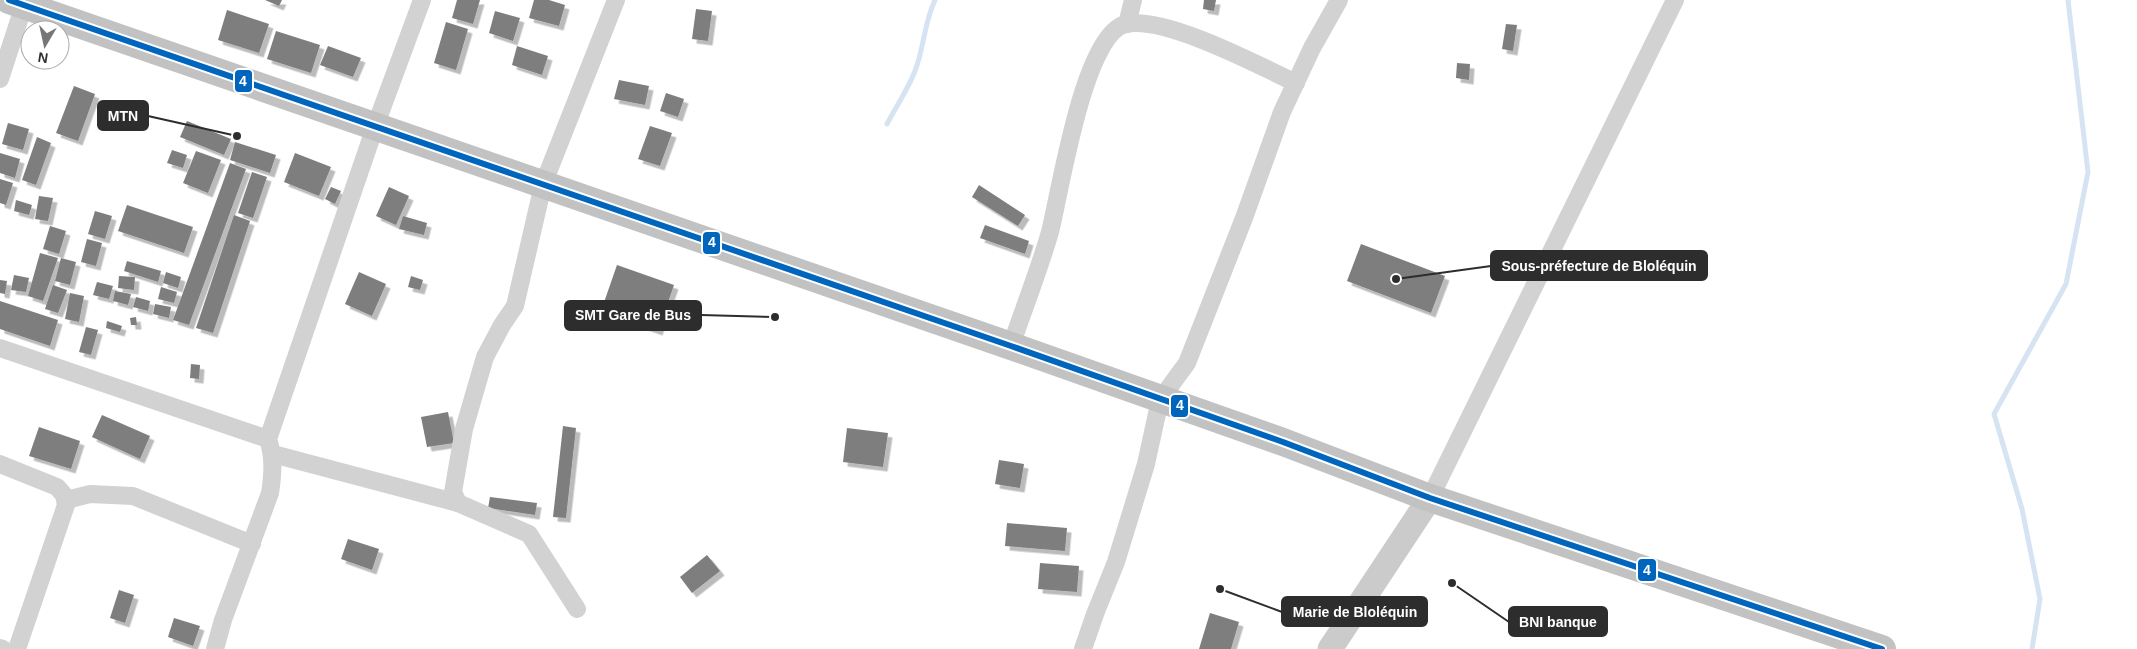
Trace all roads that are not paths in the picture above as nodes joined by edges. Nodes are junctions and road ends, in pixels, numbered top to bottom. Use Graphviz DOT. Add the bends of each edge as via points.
graph roads {
  1 [pos="422,0"];
  2 [pos="616,0"];
  3 [pos="1133,0"];
  4 [pos="1339,0"];
  5 [pos="1675,0"];
  6 [pos="33,4"];
  7 [pos="1127,24"];
  8 [pos="0,79"];
  9 [pos="1296,83"];
  10 [pos="375,127"];
  11 [pos="544,185"];
  12 [pos="1011,346"];
  13 [pos="0,348"];
  14 [pos="1160,400"];
  15 [pos="270,446"];
  16 [pos="0,464"];
  17 [pos="1430,498"];
  18 [pos="66,500"];
  19 [pos="458,503"];
  20 [pos="252,544"];
  21 [pos="577,609"];
  22 [pos="17,649"];
  23 [pos="215,649"];
  24 [pos="1083,649"];
  25 [pos="1330,649"];
  26 [pos="1882,649"];
  1 -- 10 [label="street"];
  2 -- 11 [label="street"];
  3 -- 7 [label="street"];
  4 -- 9 [label="street"];
  5 -- 17 [label="street"];
  6 -- 8 [label="street"];
  6 -- 10 [label="highway"];
  7 -- 9 [label="street" via="1167,28 1194,37"];
  7 -- 12 [label="street" via="1109,34 1088,78 1075,120 1050,233"];
  9 -- 14 [label="street" via="1282,112 1188,363"];
  10 -- 11 [label="highway"];
  10 -- 15 [label="street"];
  11 -- 12 [label="highway"];
  11 -- 19 [label="street" via="515,306 485,357 464,429 453,492"];
  12 -- 14 [label="highway"];
  13 -- 15 [label="street"];
  14 -- 17 [label="highway"];
  14 -- 24 [label="street" via="1146,464 1116,562"];
  15 -- 19 [label="street"];
  15 -- 20 [label="street" via="273,475 270,493"];
  16 -- 18 [label="street" via="57,487"];
  17 -- 25 [label="main road"];
  17 -- 26 [label="highway"];
  18 -- 20 [label="street" via="90,494 133,496"];
  18 -- 22 [label="street" via="62,521"];
  19 -- 21 [label="street" via="529,534"];
  20 -- 23 [label="street"];
}
